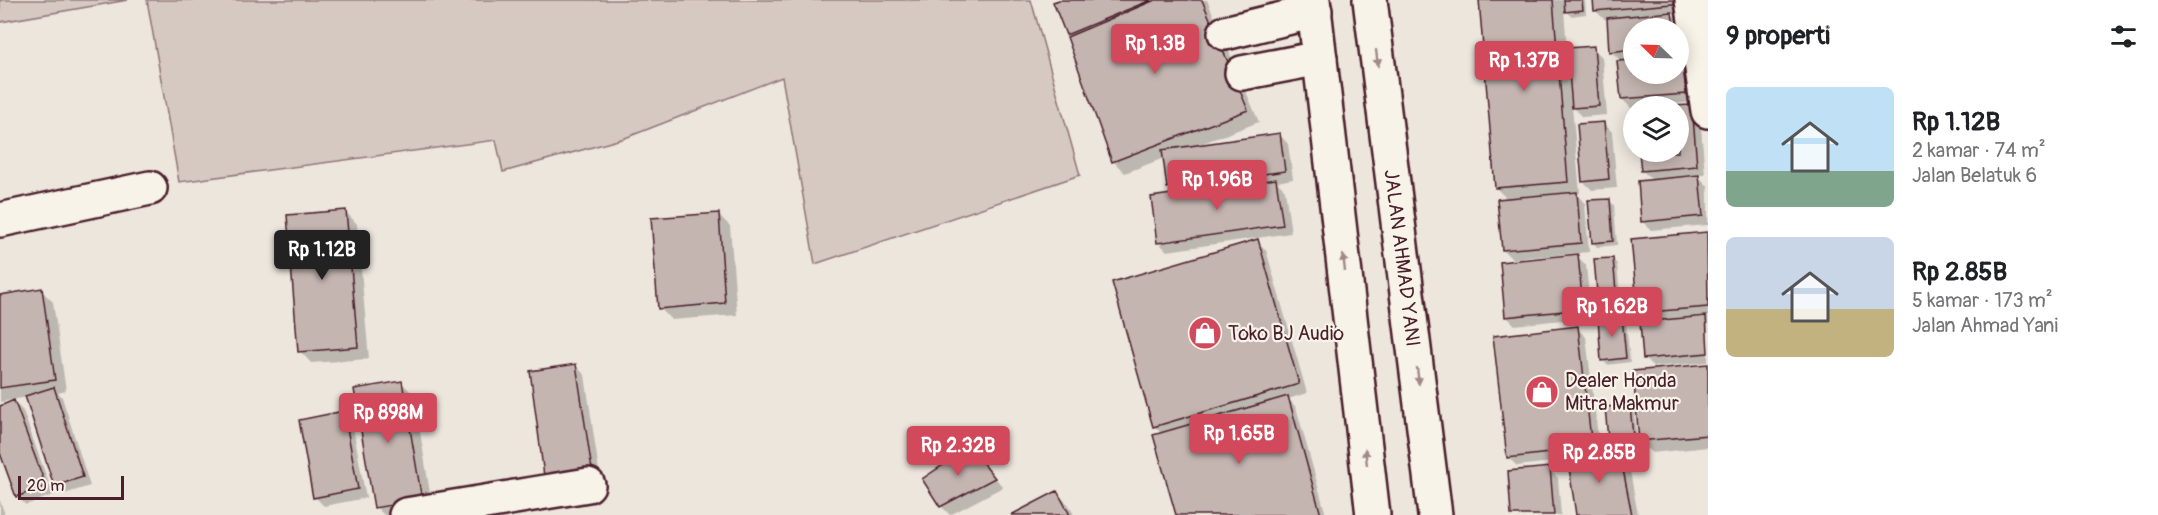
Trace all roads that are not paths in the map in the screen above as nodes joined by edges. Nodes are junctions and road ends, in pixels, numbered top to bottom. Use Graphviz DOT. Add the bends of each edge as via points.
graph roads {
  1 [pos="1370,0"];
  2 [pos="1692,0"];
  3 [pos="1314,6"];
  4 [pos="1225,33"];
  5 [pos="1320,58"];
  6 [pos="1242,73"];
  7 [pos="1708,111"];
  8 [pos="150,188"];
  9 [pos="0,220"];
  10 [pos="588,485"];
  11 [pos="406,515"];
  12 [pos="1373,515"];
  13 [pos="1435,515"];
  1 -- 13 [label="main road, JALAN AHMAD YANI, one-way"];
  2 -- 7 [label="main road"];
  3 -- 4 [label="main road"];
  3 -- 5 [label="main road"];
  5 -- 6 [label="main road"];
  12 -- 5 [label="main road, one-way"];
  8 -- 9 [label="main road"];
  10 -- 11 [label="main road"];
}
